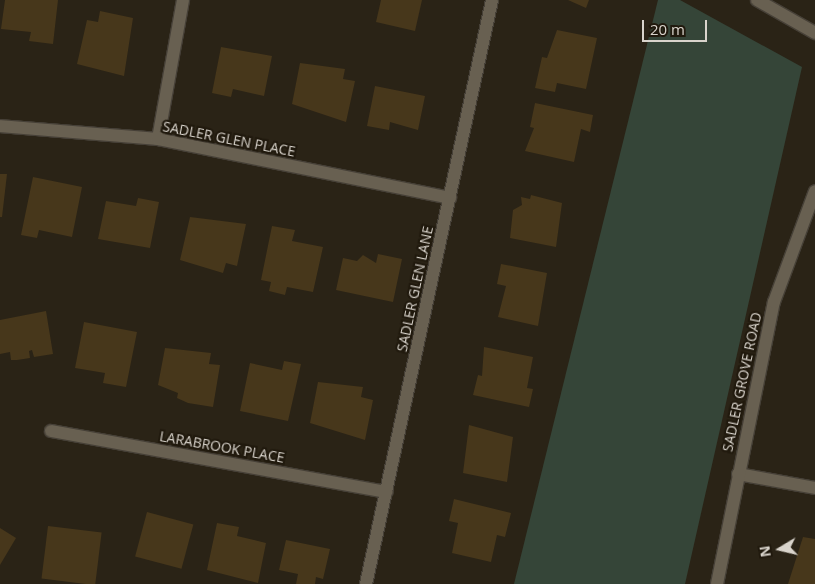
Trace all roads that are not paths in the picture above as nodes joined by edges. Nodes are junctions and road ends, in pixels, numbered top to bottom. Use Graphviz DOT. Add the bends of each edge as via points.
graph roads {
  1 [pos="183,0"];
  2 [pos="492,0"];
  3 [pos="757,0"];
  4 [pos="815,33"];
  5 [pos="0,126"];
  6 [pos="158,139"];
  7 [pos="815,191"];
  8 [pos="450,198"];
  9 [pos="52,431"];
  10 [pos="738,474"];
  11 [pos="815,488"];
  12 [pos="387,492"];
  13 [pos="366,584"];
  14 [pos="717,584"];
  1 -- 6 [label="street"];
  2 -- 8 [label="street, SADLER GLEN LANE"];
  3 -- 4 [label="street"];
  5 -- 6 [label="street, SADLER GLEN PLACE"];
  6 -- 8 [label="street, SADLER GLEN PLACE"];
  7 -- 10 [label="street, SADLER GROVE ROAD" via="774,302"];
  8 -- 12 [label="street, SADLER GLEN LANE"];
  9 -- 12 [label="street, LARABROOK PLACE"];
  10 -- 11 [label="street"];
  10 -- 14 [label="street, SADLER GROVE ROAD"];
  12 -- 13 [label="street, SADLER GLEN LANE"];
}
